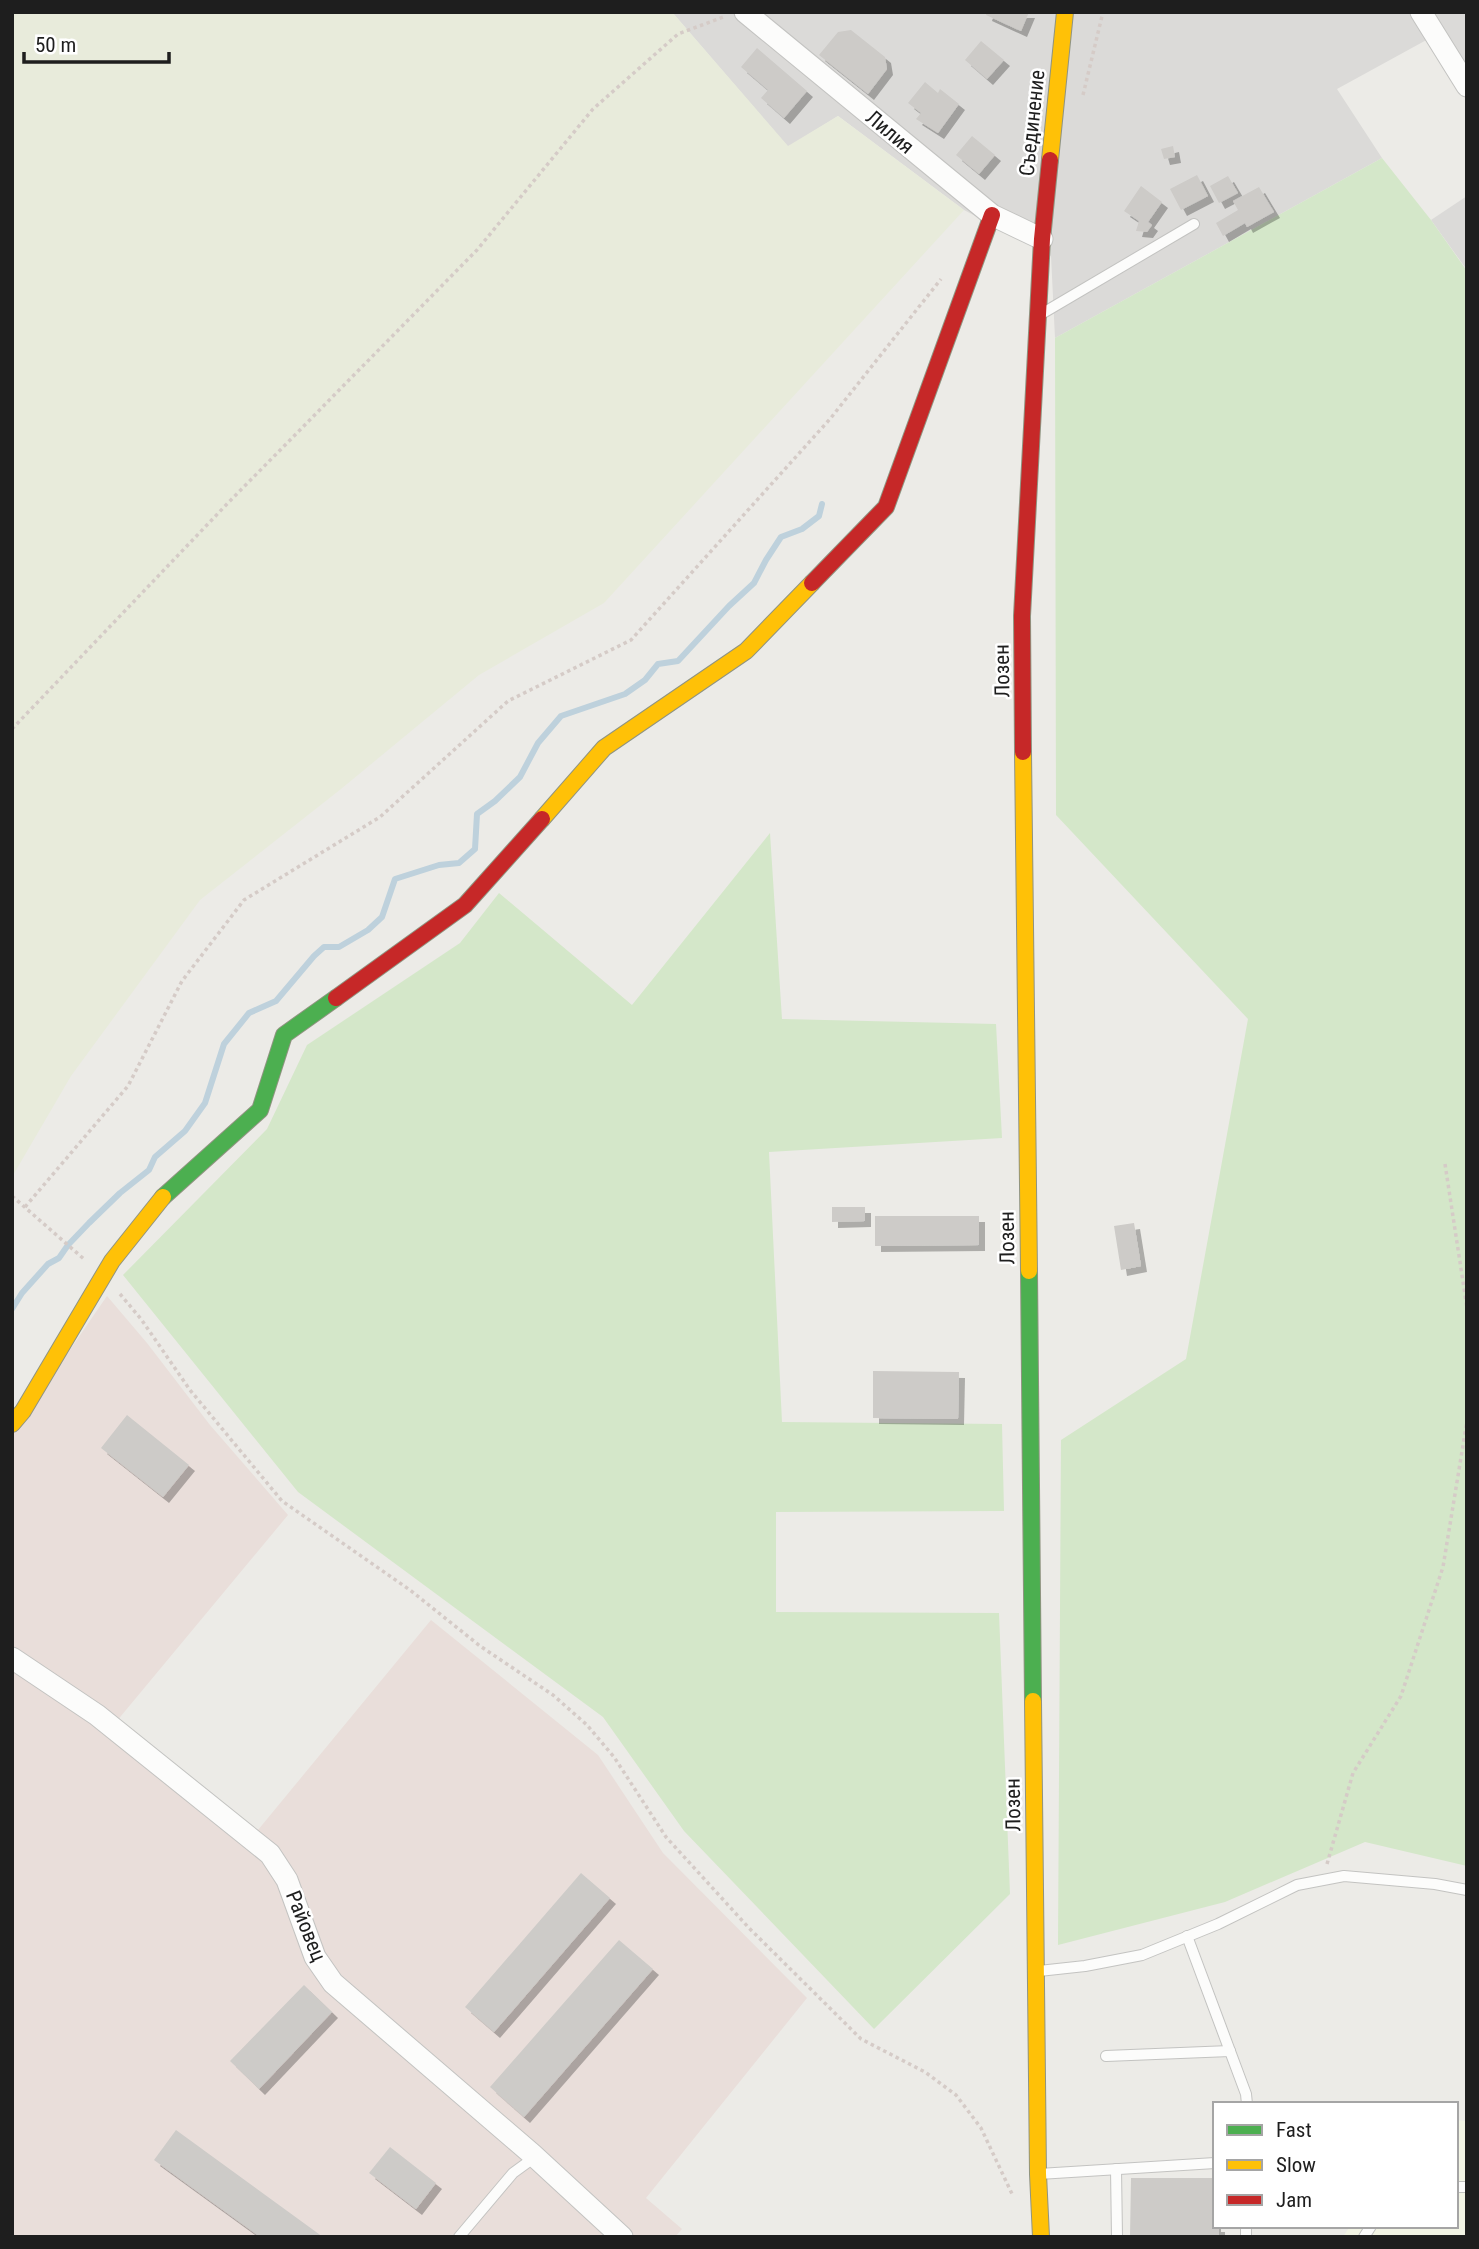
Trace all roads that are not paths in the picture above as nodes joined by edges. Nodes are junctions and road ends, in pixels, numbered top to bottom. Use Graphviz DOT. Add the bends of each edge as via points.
graph roads {
  1 [pos="745,12"];
  2 [pos="1065,12"];
  3 [pos="1422,12"];
  4 [pos="1467,86"];
  5 [pos="992,215"];
  6 [pos="1194,224"];
  7 [pos="1042,239"];
  8 [pos="1037,316"];
  9 [pos="12,1424"];
  10 [pos="12,1658"];
  11 [pos="1467,1889"];
  12 [pos="1187,1936"];
  13 [pos="1036,1971"];
  14 [pos="1230,2051"];
  15 [pos="1106,2056"];
  16 [pos="1247,2102"];
  17 [pos="535,2157"];
  18 [pos="1213,2163"];
  19 [pos="1116,2169"];
  20 [pos="1038,2174"];
  21 [pos="459,2237"];
  22 [pos="622,2237"];
  23 [pos="1041,2237"];
  24 [pos="1116,2237"];
  1 -- 5 [label="street, Лилия"];
  2 -- 7 [label="street, Съединение"];
  3 -- 4 [label="street"];
  5 -- 7 [label="street, Лилия"];
  5 -- 9 [label="street" via="886,507 746,651 604,748 465,905 284,1035 260,1110 161,1198 112,1261"];
  6 -- 8 [label="lane"];
  7 -- 8 [label="street, Лозен"];
  8 -- 13 [label="street, Лозен" via="1022,616"];
  10 -- 17 [label="street, Райовец" via="97,1715 270,1854 287,1880 315,1957 333,1983"];
  11 -- 12 [label="lane" via="1344,1876 1297,1885"];
  12 -- 13 [label="lane" via="1142,1955"];
  12 -- 14 [label="lane"];
  13 -- 20 [label="street, Лозен"];
  14 -- 15 [label="lane"];
  14 -- 16 [label="lane"];
  17 -- 21 [label="lane" via="513,2173"];
  17 -- 22 [label="street, Райовец"];
  18 -- 19 [label="lane"];
  19 -- 20 [label="lane"];
  19 -- 24 [label="lane"];
  20 -- 23 [label="street, Лозен"];
}
